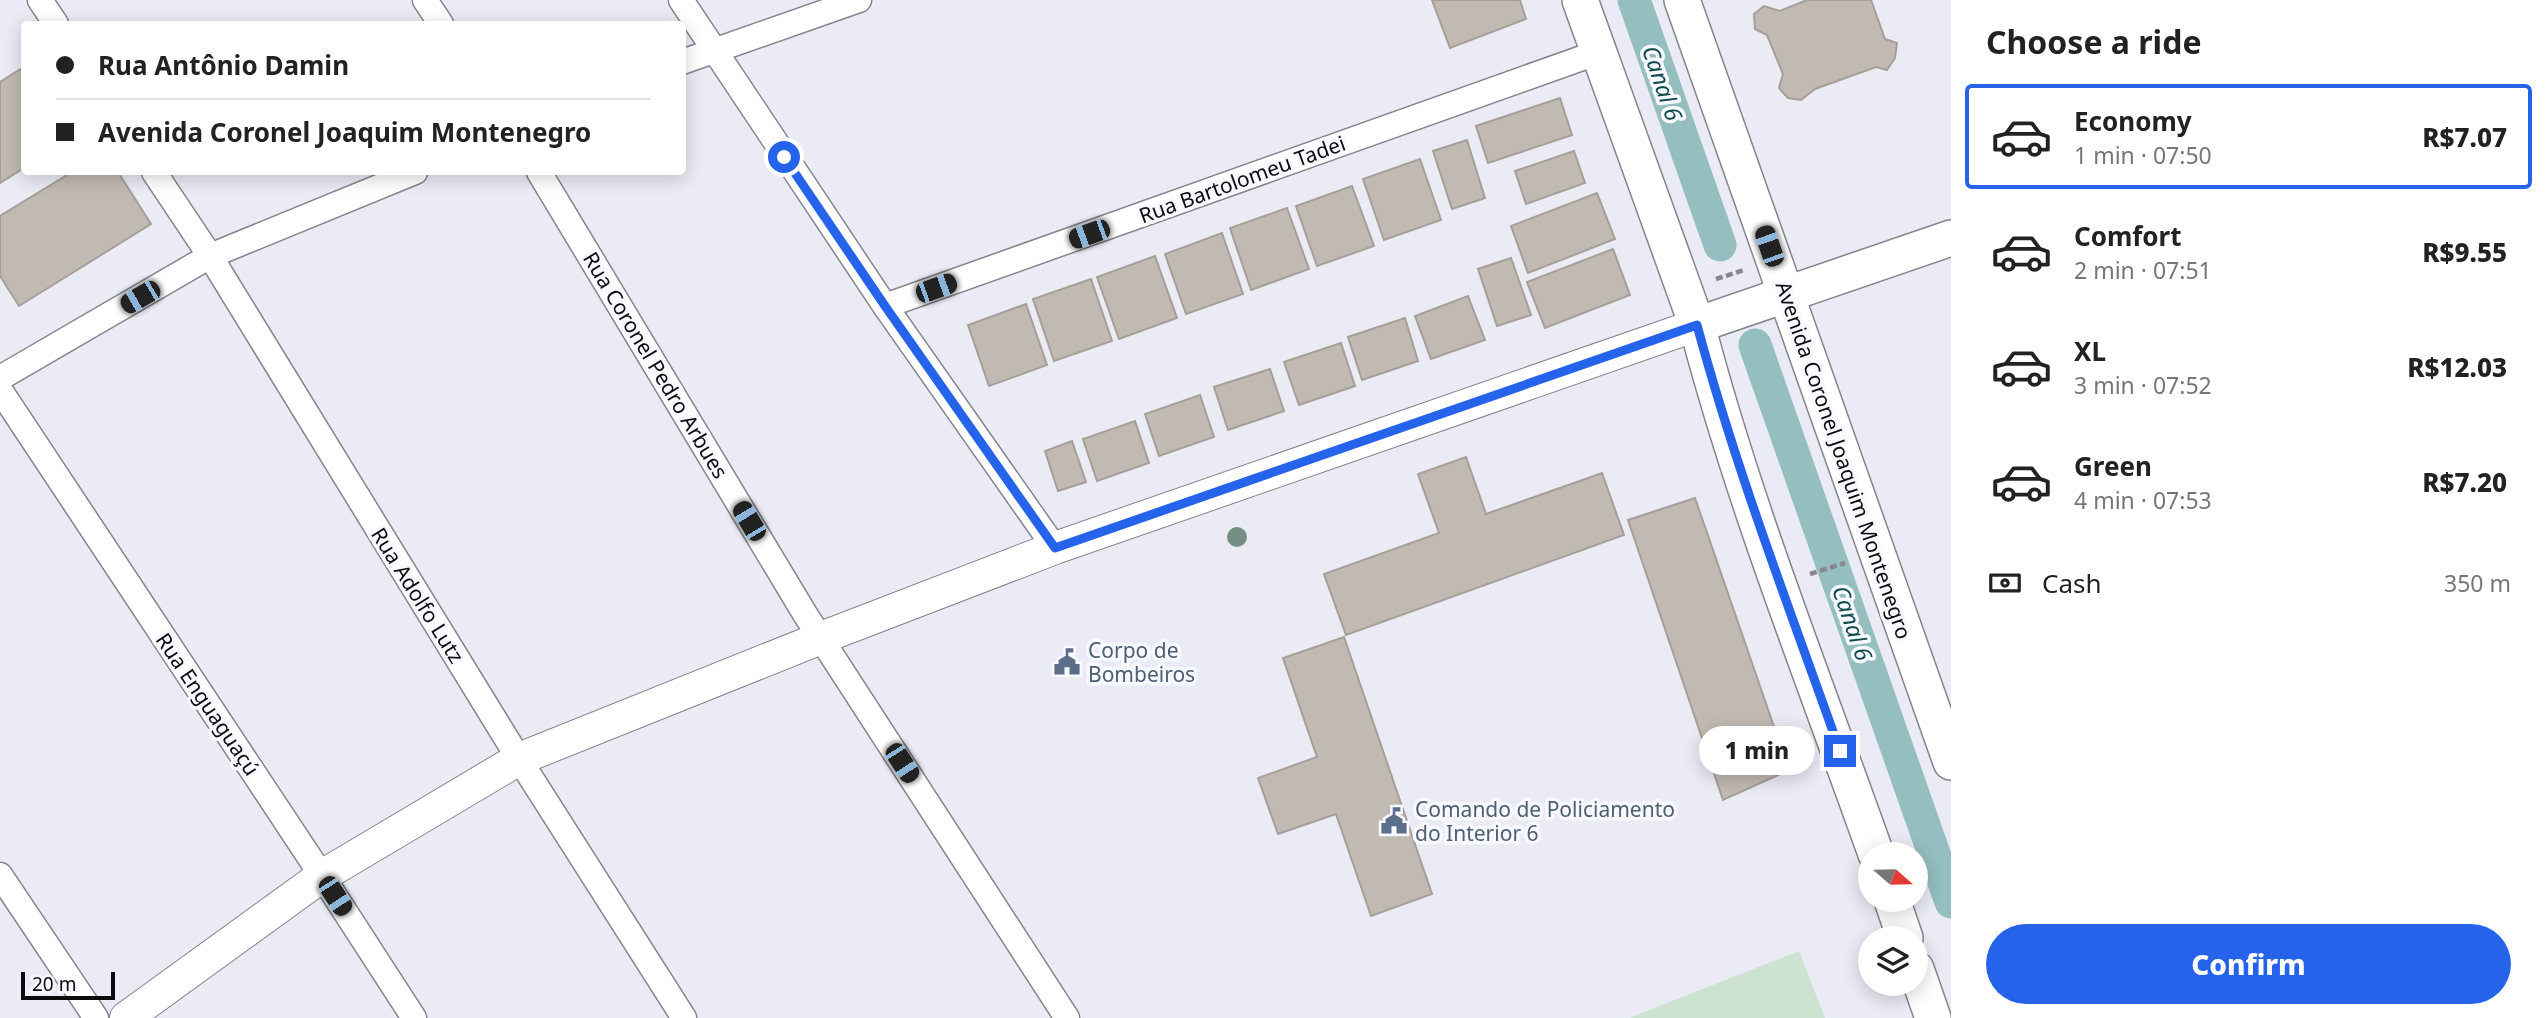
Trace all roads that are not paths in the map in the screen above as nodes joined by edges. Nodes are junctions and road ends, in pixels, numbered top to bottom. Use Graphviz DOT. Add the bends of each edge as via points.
graph roads {
  1 [pos="40,0"];
  2 [pos="425,0"];
  3 [pos="681,0"];
  4 [pos="859,0"];
  5 [pos="1580,0"];
  6 [pos="1682,0"];
  7 [pos="54,21"];
  8 [pos="440,21"];
  9 [pos="712,50"];
  10 [pos="1599,52"];
  11 [pos="686,60"];
  12 [pos="156,175"];
  13 [pos="408,175"];
  14 [pos="541,175"];
  15 [pos="1951,238"];
  16 [pos="210,256"];
  17 [pos="1771,300"];
  18 [pos="885,306"];
  19 [pos="1706,322"];
  20 [pos="0,378"];
  21 [pos="0,390"];
  22 [pos="1055,548"];
  23 [pos="821,638"];
  24 [pos="519,760"];
  25 [pos="1951,762"];
  26 [pos="1872,842"];
  27 [pos="0,875"];
  28 [pos="322,876"];
  29 [pos="1925,996"];
  30 [pos="96,1018"];
  31 [pos="126,1018"];
  32 [pos="414,1018"];
  33 [pos="684,1018"];
  34 [pos="1068,1018"];
  35 [pos="1933,1018"];
  1 -- 7 [label="street"];
  2 -- 8 [label="street"];
  3 -- 9 [label="street"];
  4 -- 9 [label="street"];
  5 -- 10 [label="main road"];
  6 -- 17 [label="main road, Avenida Coronel Joaquim Montenegro"];
  9 -- 11 [label="street"];
  9 -- 18 [label="street"];
  10 -- 18 [label="street, Rua Bartolomeu Tadei"];
  10 -- 19 [label="main road"];
  12 -- 16 [label="street, Rua Adolfo Lutz"];
  13 -- 16 [label="street"];
  14 -- 23 [label="street, Rua Coronel Pedro Arbues"];
  15 -- 17 [label="main road"];
  16 -- 20 [label="street"];
  16 -- 24 [label="street, Rua Adolfo Lutz"];
  17 -- 19 [label="main road"];
  17 -- 25 [label="main road, Avenida Coronel Joaquim Montenegro"];
  18 -- 22 [label="street"];
  19 -- 22 [label="street"];
  19 -- 26 [label="main road" via="1710,373 1761,533"];
  21 -- 28 [label="street, Rua Enguaguaçú"];
  22 -- 23 [label="street"];
  23 -- 24 [label="street"];
  23 -- 34 [label="street, Rua Coronel Pedro Arbues"];
  24 -- 28 [label="street"];
  24 -- 33 [label="street, Rua Adolfo Lutz"];
  27 -- 30 [label="street"];
  28 -- 31 [label="street"];
  28 -- 32 [label="street, Rua Enguaguaçú"];
  29 -- 35 [label="main road"];
}
